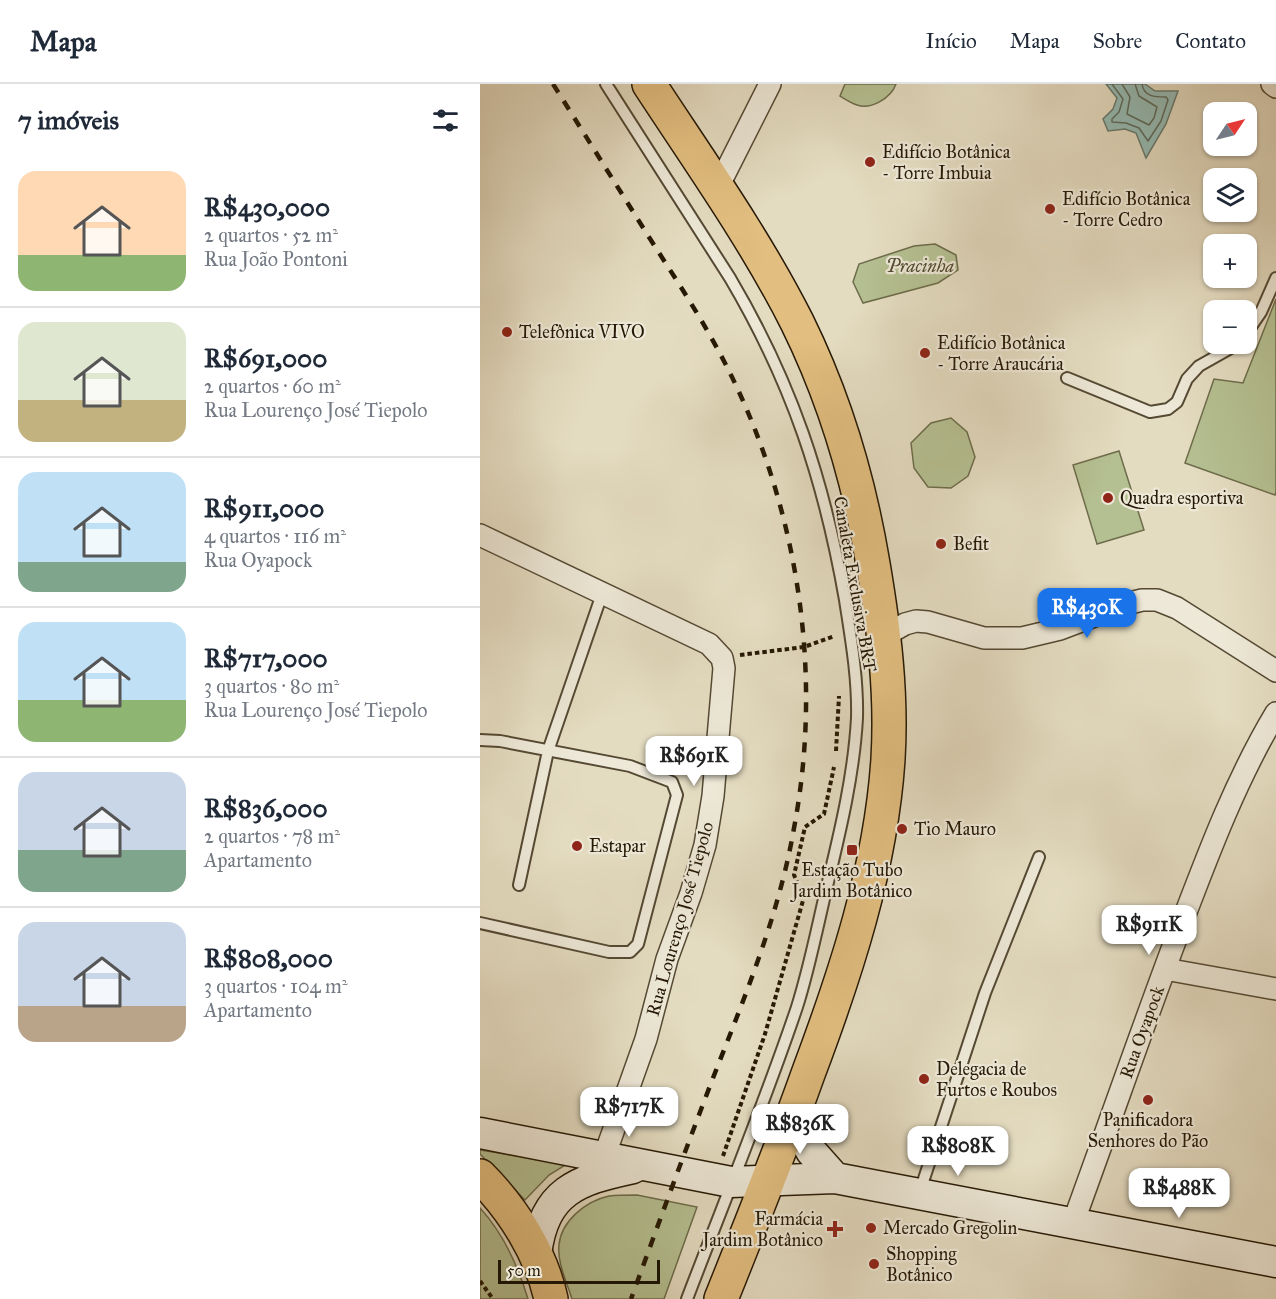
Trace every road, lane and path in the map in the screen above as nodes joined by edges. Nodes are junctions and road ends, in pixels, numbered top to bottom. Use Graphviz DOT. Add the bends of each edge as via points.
graph roads {
  1 [pos="606,84"];
  2 [pos="649,84"];
  3 [pos="770,84"];
  4 [pos="1272,84"];
  5 [pos="1276,87"];
  6 [pos="717,189"];
  7 [pos="1276,278"];
  8 [pos="1257,318"];
  9 [pos="1220,354"];
  10 [pos="1067,378"];
  11 [pos="480,536"];
  12 [pos="602,594"];
  13 [pos="832,626"];
  14 [pos="834,636"];
  15 [pos="851,636"];
  16 [pos="884,636"];
  17 [pos="835,648"];
  18 [pos="722,658"];
  19 [pos="1276,671"];
  20 [pos="839,695"];
  21 [pos="1276,713"];
  22 [pos="480,740"];
  23 [pos="548,751"];
  24 [pos="1039,857"];
  25 [pos="519,885"];
  26 [pos="480,923"];
  27 [pos="1165,969"];
  28 [pos="1276,989"];
  29 [pos="793,1116"];
  30 [pos="480,1133"];
  31 [pos="604,1157"];
  32 [pos="645,1165"];
  33 [pos="725,1174"];
  34 [pos="480,1176"];
  35 [pos="835,1178"];
  36 [pos="769,1182"];
  37 [pos="919,1194"];
  38 [pos="1073,1223"];
  39 [pos="536,1254"];
  40 [pos="1276,1262"];
  41 [pos="480,1281"];
  42 [pos="493,1299"];
  43 [pos="551,1299"];
  44 [pos="687,1299"];
  45 [pos="721,1299"];
  1 -- 15 [label="lane, Canaleta Exclusiva BRT" via="730,278 784,382 823,495"];
  2 -- 6 [label="main road"];
  3 -- 6 [label="street"];
  4 -- 5 [label="street"];
  6 -- 16 [label="main road" via="797,322 833,406 858,488"];
  7 -- 8 [label="lane"];
  9 -- 10 [label="lane" via="1186,379 1177,402 1168,409 1150,412"];
  11 -- 12 [label="street"];
  12 -- 18 [label="street" via="709,644"];
  12 -- 23 [label="lane"];
  13 -- 14 [label="path"];
  14 -- 15 [label="path"];
  14 -- 17 [label="path"];
  14 -- 18 [label="path" via="804,647"];
  15 -- 33 [label="lane, Canaleta Exclusiva BRT" via="857,718 837,845 798,1004"];
  16 -- 19 [label="street" via="916,621 984,638 1022,638 1060,629 1126,604 1157,600 1178,608"];
  16 -- 29 [label="main road" via="890,718 877,844 844,969"];
  18 -- 31 [label="street, Rua Lourenço José Tiepolo" via="724,679 705,845 646,1039"];
  20 -- 33 [label="path" via="835,760 824,814 805,827 794,875 804,897"];
  21 -- 27 [label="street, Rua Oyapock" via="1227,809"];
  22 -- 23 [label="lane"];
  23 -- 25 [label="lane"];
  23 -- 26 [label="lane" via="630,766 672,782 675,788 677,795 638,944 630,952 609,952"];
  24 -- 37 [label="lane" via="985,993"];
  27 -- 28 [label="street"];
  27 -- 38 [label="street, Rua Oyapock"];
  29 -- 35 [label="main road" via="811,1151"];
  29 -- 36 [label="main road"];
  30 -- 31 [label="main road"];
  31 -- 32 [label="main road"];
  32 -- 33 [label="main road"];
  32 -- 39 [label="main road" via="593,1178 564,1193 543,1219"];
  33 -- 36 [label="main road"];
  33 -- 44 [label="lane, Canaleta Exclusiva BRT"];
  34 -- 39 [label="main road" via="514,1217"];
  35 -- 36 [label="main road"];
  35 -- 37 [label="main road"];
  36 -- 45 [label="main road"];
  37 -- 38 [label="main road"];
  38 -- 40 [label="main road"];
  39 -- 43 [label="main road"];
  41 -- 42 [label="path"];
}
